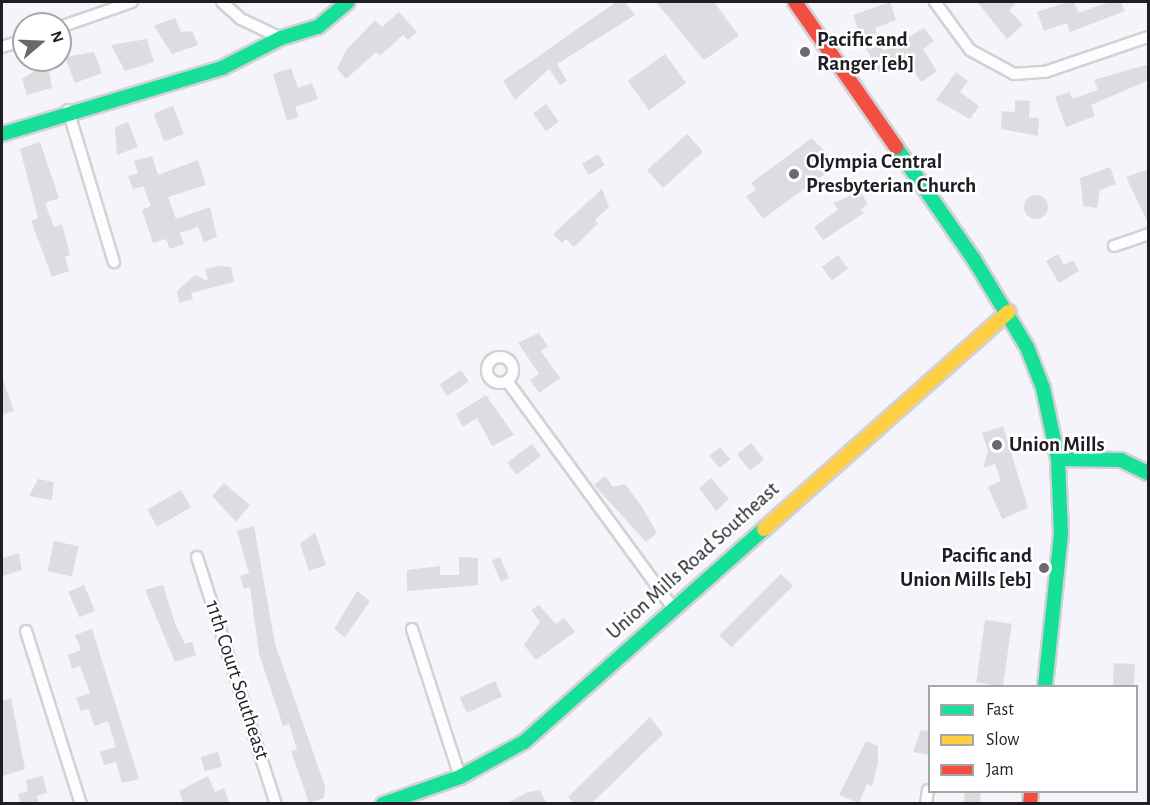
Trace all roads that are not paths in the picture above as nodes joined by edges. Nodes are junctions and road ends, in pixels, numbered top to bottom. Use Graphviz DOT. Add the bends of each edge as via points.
graph roads {
  1 [pos="132,2"];
  2 [pos="222,2"];
  3 [pos="348,2"];
  4 [pos="795,2"];
  5 [pos="935,2"];
  6 [pos="72,23"];
  7 [pos="1149,37"];
  8 [pos="282,38"];
  9 [pos="68,110"];
  10 [pos="2,134"];
  11 [pos="1149,234"];
  12 [pos="1114,246"];
  13 [pos="114,262"];
  14 [pos="1008,312"];
  15 [pos="507,381"];
  16 [pos="1058,459"];
  17 [pos="1149,472"];
  18 [pos="197,557"];
  19 [pos="673,608"];
  20 [pos="412,629"];
  21 [pos="26,631"];
  22 [pos="1045,685"];
  23 [pos="460,777"];
  24 [pos="928,790"];
  25 [pos="81,804"];
  26 [pos="276,804"];
  27 [pos="383,804"];
  28 [pos="926,804"];
  1 -- 6 [label="street"];
  2 -- 8 [label="street" via="241,19"];
  3 -- 8 [label="street" via="318,27"];
  4 -- 14 [label="street"];
  5 -- 7 [label="street" via="970,50 1014,74 1045,72"];
  8 -- 9 [label="street" via="178,84 121,102"];
  9 -- 10 [label="street"];
  9 -- 13 [label="street"];
  11 -- 12 [label="street"];
  14 -- 16 [label="street" via="1043,388"];
  14 -- 19 [label="street, Union Mills Road Southeast"];
  15 -- 19 [label="street"];
  16 -- 17 [label="street" via="1121,460"];
  16 -- 22 [label="street" via="1060,566"];
  18 -- 26 [label="street, 11th Court Southeast"];
  19 -- 23 [label="street, Union Mills Road Southeast" via="524,742"];
  20 -- 23 [label="street"];
  21 -- 25 [label="street"];
  23 -- 27 [label="street, Union Mills Road Southeast"];
  24 -- 28 [label="street"];
}
